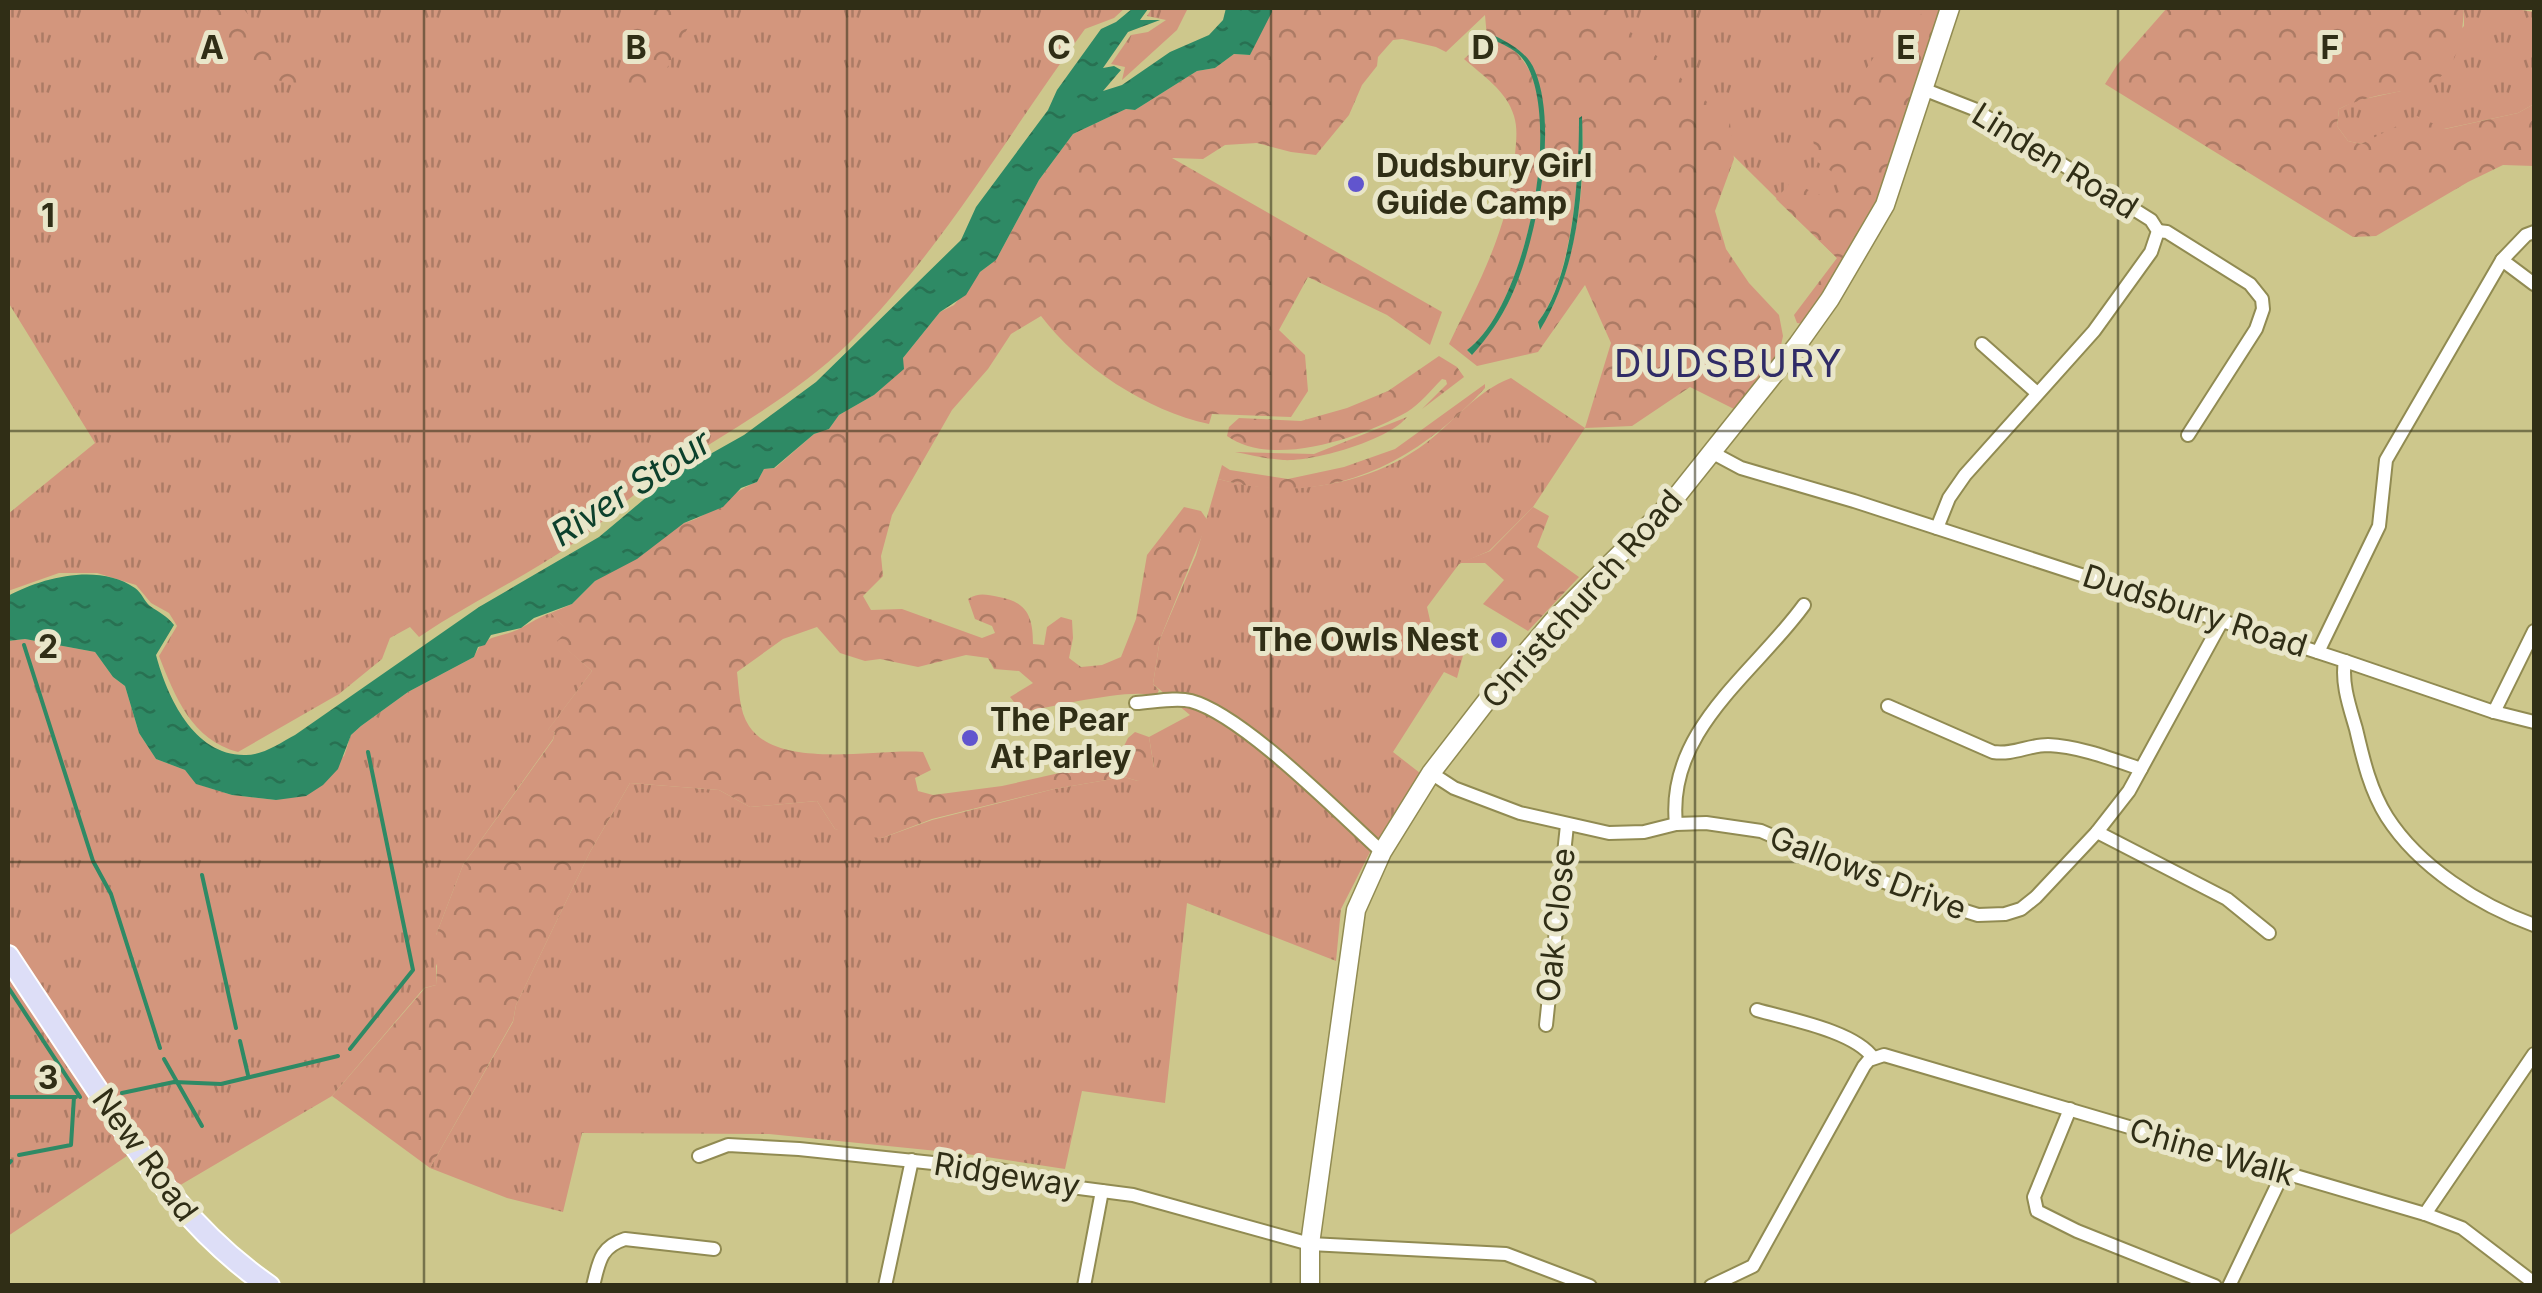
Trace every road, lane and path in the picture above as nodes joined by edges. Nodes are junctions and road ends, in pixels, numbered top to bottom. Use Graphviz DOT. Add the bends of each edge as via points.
graph roads {
  1 [pos="1950,8"];
  2 [pos="1923,90"];
  3 [pos="2158,231"];
  4 [pos="2534,232"];
  5 [pos="2502,260"];
  6 [pos="2534,284"];
  7 [pos="1982,344"];
  8 [pos="2037,392"];
  9 [pos="2188,436"];
  10 [pos="1713,454"];
  11 [pos="1937,528"];
  12 [pos="1804,605"];
  13 [pos="2222,620"];
  14 [pos="2534,631"];
  15 [pos="2318,652"];
  16 [pos="2345,661"];
  17 [pos="1136,703"];
  18 [pos="1888,706"];
  19 [pos="2494,712"];
  20 [pos="2534,722"];
  21 [pos="2141,770"];
  22 [pos="1431,773"];
  23 [pos="1567,824"];
  24 [pos="1676,824"];
  25 [pos="2098,832"];
  26 [pos="1382,852"];
  27 [pos="2534,925"];
  28 [pos="2269,933"];
  29 [pos="8,956"];
  30 [pos="1757,1010"];
  31 [pos="1546,1024"];
  32 [pos="2534,1054"];
  33 [pos="1873,1058"];
  34 [pos="2070,1110"];
  35 [pos="700,1156"];
  36 [pos="912,1160"];
  37 [pos="2284,1173"];
  38 [pos="1102,1191"];
  39 [pos="2426,1214"];
  40 [pos="1310,1244"];
  41 [pos="714,1249"];
  42 [pos="2534,1283"];
  43 [pos="269,1286"];
  44 [pos="593,1286"];
  45 [pos="885,1286"];
  46 [pos="1084,1286"];
  47 [pos="1310,1286"];
  48 [pos="1590,1286"];
  49 [pos="1711,1286"];
  50 [pos="2215,1286"];
  51 [pos="2229,1286"];
  1 -- 2 [label="main road, Christchurch Road"];
  2 -- 3 [label="street, Linden Road" via="1974,109 2151,220"];
  2 -- 10 [label="main road, Christchurch Road" via="1886,205 1798,344"];
  3 -- 8 [label="street, Linden Road" via="2151,252 2094,331"];
  3 -- 9 [label="street" via="2250,284 2262,299 2256,329"];
  4 -- 5 [label="street"];
  5 -- 6 [label="street"];
  5 -- 15 [label="street" via="2386,460 2379,526"];
  7 -- 8 [label="street"];
  8 -- 11 [label="street, Linden Road" via="1948,498"];
  10 -- 11 [label="street, Dudsbury Road"];
  10 -- 22 [label="main road, Christchurch Road" via="1554,620"];
  11 -- 13 [label="street, Dudsbury Road"];
  12 -- 24 [label="street" via="1709,714 1676,792"];
  13 -- 15 [label="street, Dudsbury Road"];
  13 -- 21 [label="street, Gallows Drive"];
  14 -- 19 [label="street"];
  15 -- 16 [label="street, Dudsbury Road"];
  16 -- 19 [label="street"];
  16 -- 27 [label="street, Dudsbury Road" via="2368,780 2386,816 2407,844 2465,891"];
  17 -- 26 [label="street" via="1189,700 1224,716"];
  18 -- 21 [label="street" via="1993,752 2053,745"];
  19 -- 20 [label="street"];
  21 -- 25 [label="street, Gallows Drive"];
  22 -- 23 [label="street, Gallows Drive" via="1482,799"];
  22 -- 26 [label="main road, Christchurch Road"];
  23 -- 24 [label="street, Gallows Drive" via="1628,834"];
  23 -- 31 [label="street, Oak Close"];
  24 -- 25 [label="street, Gallows Drive" via="1761,831 1991,916 2021,910"];
  25 -- 28 [label="street" via="2227,899"];
  26 -- 40 [label="main road, Christchurch Road" via="1356,910"];
  29 -- 43 [label="main road, New Road" via="160,1184 200,1230"];
  30 -- 33 [label="street, Chine Walk" via="1814,1026 1867,1049"];
  32 -- 39 [label="street"];
  33 -- 34 [label="street, Chine Walk" via="1898,1058"];
  33 -- 49 [label="street" via="1752,1266"];
  34 -- 37 [label="street, Chine Walk"];
  34 -- 50 [label="street" via="2034,1197 2037,1210"];
  35 -- 36 [label="street, Ridgeway" via="728,1145"];
  36 -- 38 [label="street, Ridgeway"];
  36 -- 45 [label="street"];
  37 -- 39 [label="street, Chine Walk"];
  37 -- 51 [label="street"];
  38 -- 40 [label="street, Ridgeway"];
  38 -- 46 [label="street"];
  39 -- 42 [label="street, Chine Walk" via="2462,1228"];
  40 -- 47 [label="main road, Christchurch Road"];
  40 -- 48 [label="street" via="1506,1254"];
  41 -- 44 [label="street" via="625,1239 601,1253"];
}
